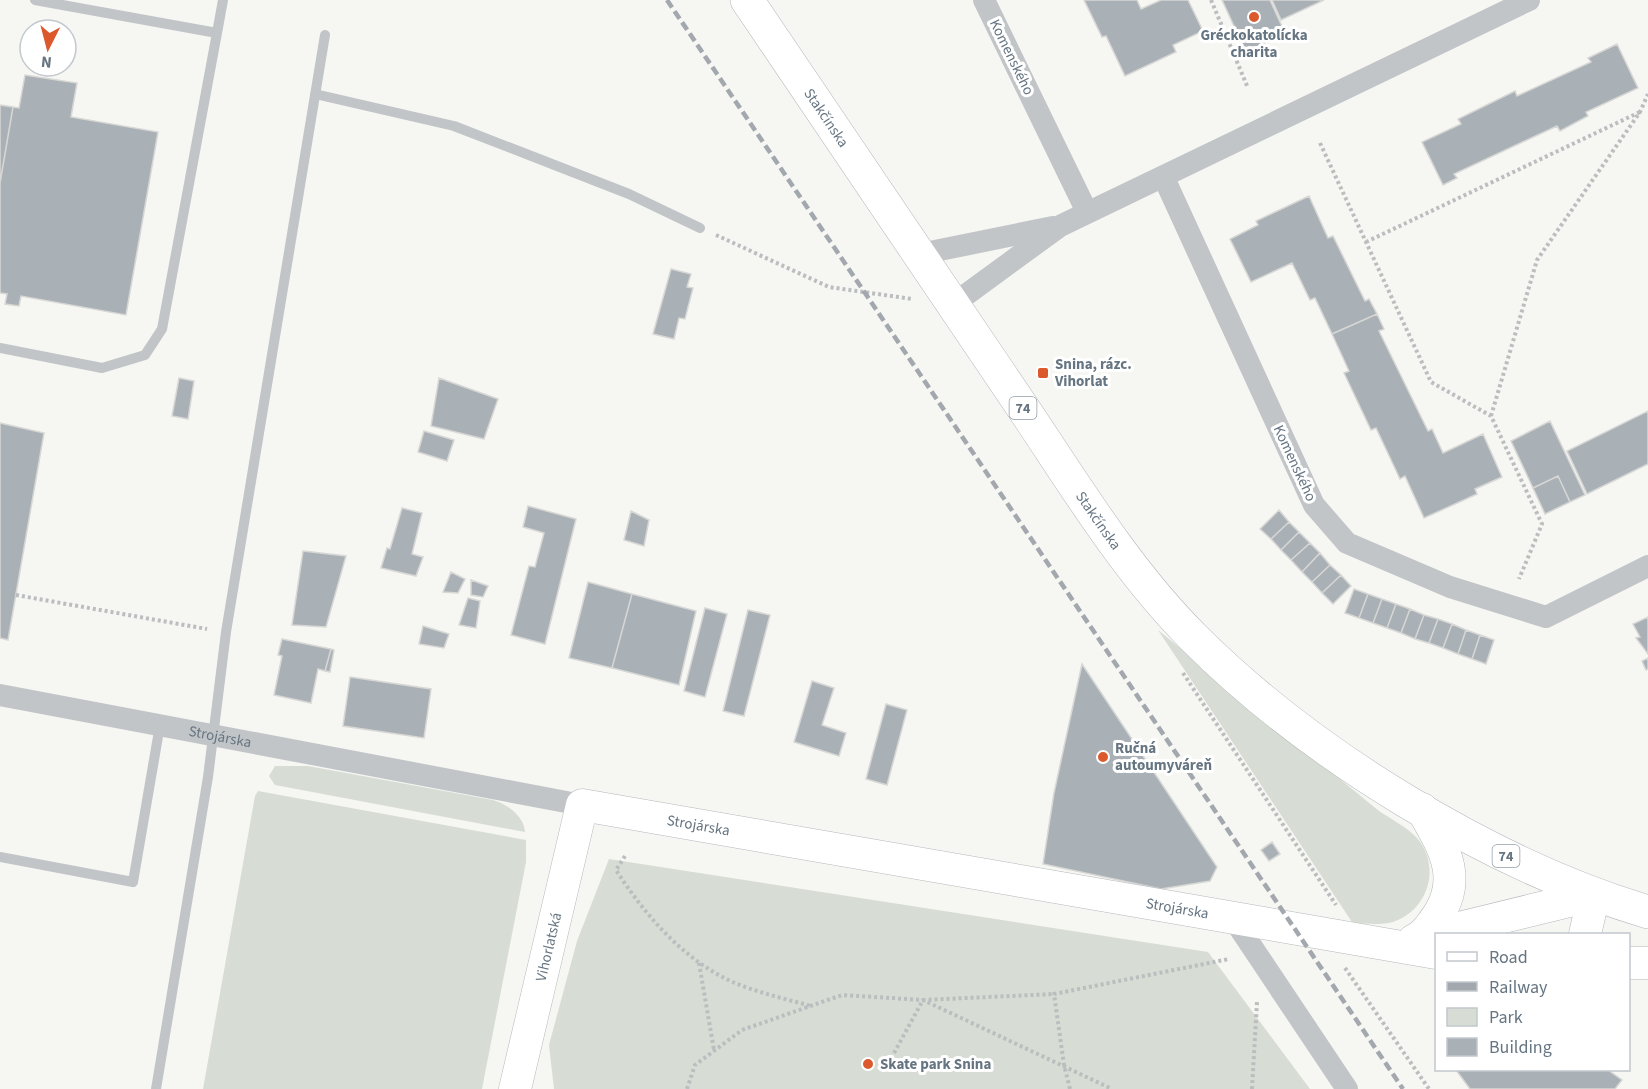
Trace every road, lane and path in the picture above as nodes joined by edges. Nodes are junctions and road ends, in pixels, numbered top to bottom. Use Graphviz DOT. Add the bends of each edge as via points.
graph roads {
  1 [pos="35,0"];
  2 [pos="223,0"];
  3 [pos="747,0"];
  4 [pos="984,0"];
  5 [pos="1211,0"];
  6 [pos="1529,0"];
  7 [pos="217,33"];
  8 [pos="326,35"];
  9 [pos="1248,88"];
  10 [pos="315,94"];
  11 [pos="1648,94"];
  12 [pos="1640,112"];
  13 [pos="1320,143"];
  14 [pos="1164,178"];
  15 [pos="1087,212"];
  16 [pos="1060,226"];
  17 [pos="700,228"];
  18 [pos="1366,242"];
  19 [pos="920,254"];
  20 [pos="899,297"];
  21 [pos="952,305"];
  22 [pos="0,348"];
  23 [pos="1491,416"];
  24 [pos="1648,566"];
  25 [pos="1519,579"];
  26 [pos="16,595"];
  27 [pos="226,632"];
  28 [pos="1181,669"];
  29 [pos="0,695"];
  30 [pos="160,725"];
  31 [pos="213,735"];
  32 [pos="582,805"];
  33 [pos="1422,809"];
  34 [pos="625,856"];
  35 [pos="0,857"];
  36 [pos="1594,895"];
  37 [pos="1339,909"];
  38 [pos="1648,912"];
  39 [pos="1232,917"];
  40 [pos="1460,933"];
  41 [pos="1585,933"];
  42 [pos="1435,940"];
  43 [pos="1418,945"];
  44 [pos="1257,953"];
  45 [pos="699,962"];
  46 [pos="1341,962"];
  47 [pos="1630,963"];
  48 [pos="1648,963"];
  49 [pos="1054,994"];
  50 [pos="923,1000"];
  51 [pos="811,1006"];
  52 [pos="714,1051"];
  53 [pos="894,1053"];
  54 [pos="1064,1065"];
  55 [pos="156,1089"];
  56 [pos="515,1089"];
  57 [pos="687,1089"];
  58 [pos="1070,1089"];
  59 [pos="1112,1089"];
  60 [pos="1252,1089"];
  61 [pos="1347,1089"];
  62 [pos="1430,1089"];
  1 -- 7 [label="lane"];
  2 -- 7 [label="lane"];
  3 -- 19 [label="main road, Stakčínska / 74"];
  4 -- 15 [label="street, Komenského"];
  5 -- 9 [label="path"];
  6 -- 14 [label="street"];
  7 -- 22 [label="lane" via="162,328 145,355 102,368"];
  8 -- 10 [label="lane"];
  10 -- 17 [label="lane" via="454,126 629,195"];
  10 -- 27 [label="lane"];
  11 -- 12 [label="path"];
  12 -- 18 [label="path"];
  12 -- 23 [label="path" via="1537,260"];
  13 -- 18 [label="path"];
  14 -- 15 [label="street"];
  14 -- 24 [label="street, Komenského" via="1314,505 1347,543 1450,587 1546,617"];
  15 -- 16 [label="street"];
  16 -- 19 [label="street"];
  16 -- 21 [label="street"];
  17 -- 20 [label="path" via="830,287"];
  18 -- 23 [label="path" via="1431,382"];
  19 -- 21 [label="main road, Stakčínska / 74"];
  21 -- 33 [label="main road, Stakčínska / 74" via="1093,514 1194,638 1297,727"];
  23 -- 25 [label="path" via="1542,524"];
  26 -- 27 [label="path"];
  27 -- 31 [label="lane"];
  28 -- 37 [label="path"];
  29 -- 30 [label="street, Strojárska"];
  30 -- 31 [label="street, Strojárska"];
  30 -- 35 [label="lane" via="133,882"];
  31 -- 32 [label="street, Strojárska"];
  31 -- 55 [label="lane"];
  32 -- 39 [label="main road, Strojárska"];
  32 -- 56 [label="main road, Vihorlatská"];
  33 -- 36 [label="main road, Stakčínska / 74" via="1514,861"];
  33 -- 43 [label="main road" via="1449,861 1450,880 1446,901"];
  34 -- 45 [label="path" via="616,870 634,898 664,933"];
  36 -- 38 [label="main road, 74"];
  36 -- 40 [label="main road, Strojárska"];
  36 -- 41 [label="main road"];
  39 -- 43 [label="main road, Strojárska"];
  39 -- 44 [label="street"];
  42 -- 43 [label="main road, Strojárska"];
  44 -- 49 [label="path"];
  44 -- 60 [label="path"];
  44 -- 61 [label="street"];
  45 -- 51 [label="path" via="735,982"];
  45 -- 52 [label="path"];
  46 -- 62 [label="path"];
  47 -- 48 [label="main road"];
  49 -- 50 [label="path"];
  49 -- 54 [label="path"];
  50 -- 51 [label="path" via="842,995"];
  50 -- 53 [label="path"];
  50 -- 54 [label="path"];
  51 -- 52 [label="path" via="742,1030"];
  52 -- 57 [label="path" via="695,1065"];
  54 -- 58 [label="path"];
  54 -- 59 [label="path"];
}
